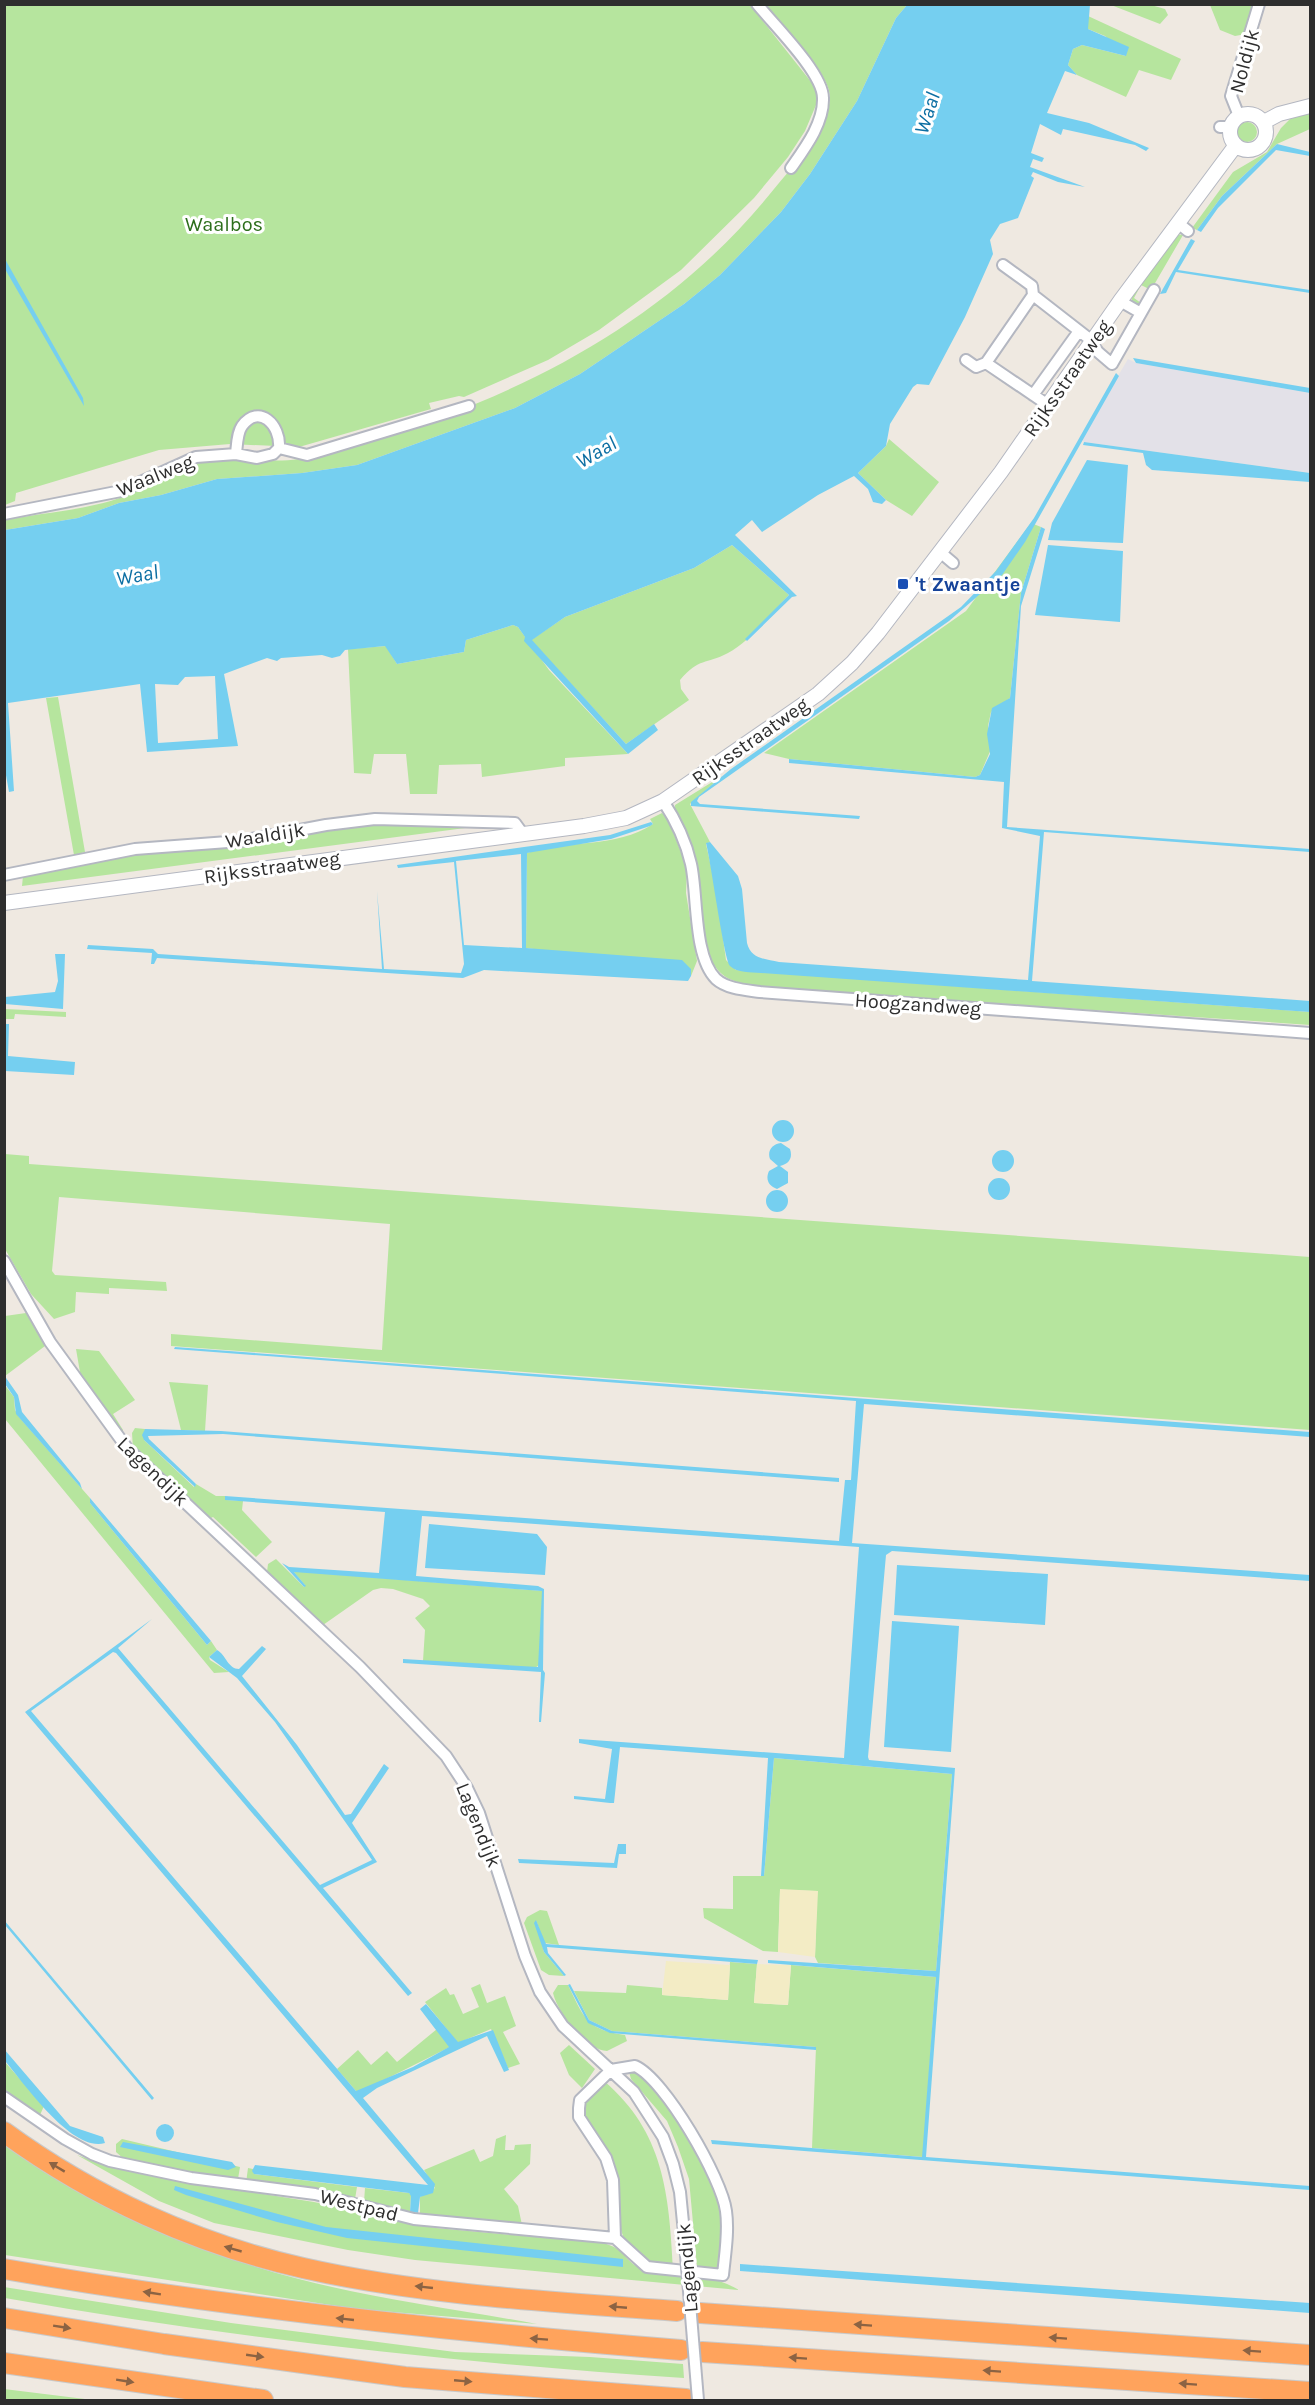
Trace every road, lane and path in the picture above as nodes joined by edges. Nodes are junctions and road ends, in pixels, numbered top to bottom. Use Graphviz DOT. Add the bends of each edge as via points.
graph roads {
  1 [pos="757,4"];
  2 [pos="1259,4"];
  3 [pos="1311,106"];
  4 [pos="1230,123"];
  5 [pos="1264,123"];
  6 [pos="1236,145"];
  7 [pos="791,168"];
  8 [pos="1003,265"];
  9 [pos="1154,290"];
  10 [pos="1033,295"];
  11 [pos="1120,301"];
  12 [pos="1141,313"];
  13 [pos="1079,331"];
  14 [pos="1091,344"];
  15 [pos="966,360"];
  16 [pos="986,363"];
  17 [pos="1033,395"];
  18 [pos="1048,405"];
  19 [pos="469,406"];
  20 [pos="279,448"];
  21 [pos="236,454"];
  22 [pos="4,514"];
  23 [pos="940,552"];
  24 [pos="953,563"];
  25 [pos="663,801"];
  26 [pos="523,834"];
  27 [pos="4,875"];
  28 [pos="4,903"];
  29 [pos="1311,1033"];
  30 [pos="4,1261"];
  31 [pos="611,2070"];
  32 [pos="4,2097"];
  33 [pos="4,2132"];
  34 [pos="615,2238"];
  35 [pos="4,2269"];
  36 [pos="677,2311"];
  37 [pos="700,2313"];
  38 [pos="4,2318"];
  39 [pos="681,2350"];
  40 [pos="702,2352"];
  41 [pos="1311,2355"];
  42 [pos="4,2363"];
  43 [pos="1311,2392"];
  44 [pos="263,2400"];
  45 [pos="692,2400"];
  1 -- 7 [label="street" via="822,90 819,122"];
  2 -- 4 [label="street, Noldijk" via="1231,96"];
  3 -- 5 [label="street" via="1279,114"];
  4 -- 5 [label="street" via="1252,114"];
  4 -- 6 [label="street"];
  5 -- 6 [label="street" via="1266,133 1259,146 1250,150"];
  6 -- 11 [label="street, Rijksstraatweg" via="1216,164 1183,227"];
  8 -- 10 [label="street" via="1032,286"];
  9 -- 12 [label="street, Rijksstraatweg"];
  10 -- 13 [label="street"];
  10 -- 16 [label="street"];
  11 -- 12 [label="street"];
  11 -- 14 [label="street, Rijksstraatweg"];
  12 -- 14 [label="street, Rijksstraatweg" via="1112,364"];
  13 -- 14 [label="street"];
  13 -- 17 [label="street"];
  14 -- 18 [label="street, Rijksstraatweg"];
  15 -- 16 [label="street" via="976,367"];
  16 -- 17 [label="street"];
  17 -- 18 [label="street"];
  18 -- 23 [label="street, Rijksstraatweg"];
  19 -- 20 [label="street" via="307,455"];
  20 -- 21 [label="street, Waalweg" via="257,458"];
  20 -- 21 [label="street" via="277,429 262,417 242,426"];
  21 -- 22 [label="street, Waalweg" via="196,457 121,491"];
  23 -- 24 [label="street"];
  23 -- 25 [label="street, Rijksstraatweg" via="878,633 834,680"];
  25 -- 26 [label="street, Rijksstraatweg" via="609,822"];
  25 -- 29 [label="street, Hoogzandweg" via="690,862 708,968 730,986 760,992"];
  26 -- 27 [label="street, Waaldijk" via="515,823 375,819 242,841 135,849"];
  26 -- 28 [label="street, Rijksstraatweg"];
  30 -- 31 [label="street, Lagendijk" via="50,1342 127,1448 360,1667 446,1756 478,1813 540,1992 563,2026"];
  31 -- 34 [label="street" via="580,2100 579,2117 606,2158 613,2180"];
  31 -- 34 [label="street" via="639,2068 678,2112 701,2150 717,2180 726,2211 723,2275 647,2267"];
  31 -- 45 [label="street, Lagendijk, bridge" via="634,2092 663,2137 674,2164 684,2243"];
  32 -- 34 [label="street, Westpad" via="92,2154 145,2169 315,2194 414,2219"];
  36 -- 33 [label="highway, one-way" via="416,2286 303,2268 219,2245 144,2214 78,2180"];
  39 -- 35 [label="highway, one-way" via="323,2317"];
  41 -- 37 [label="highway, one-way"];
  38 -- 45 [label="highway, one-way" via="405,2377"];
  43 -- 40 [label="highway, one-way"];
  42 -- 44 [label="highway, one-way"];
}
